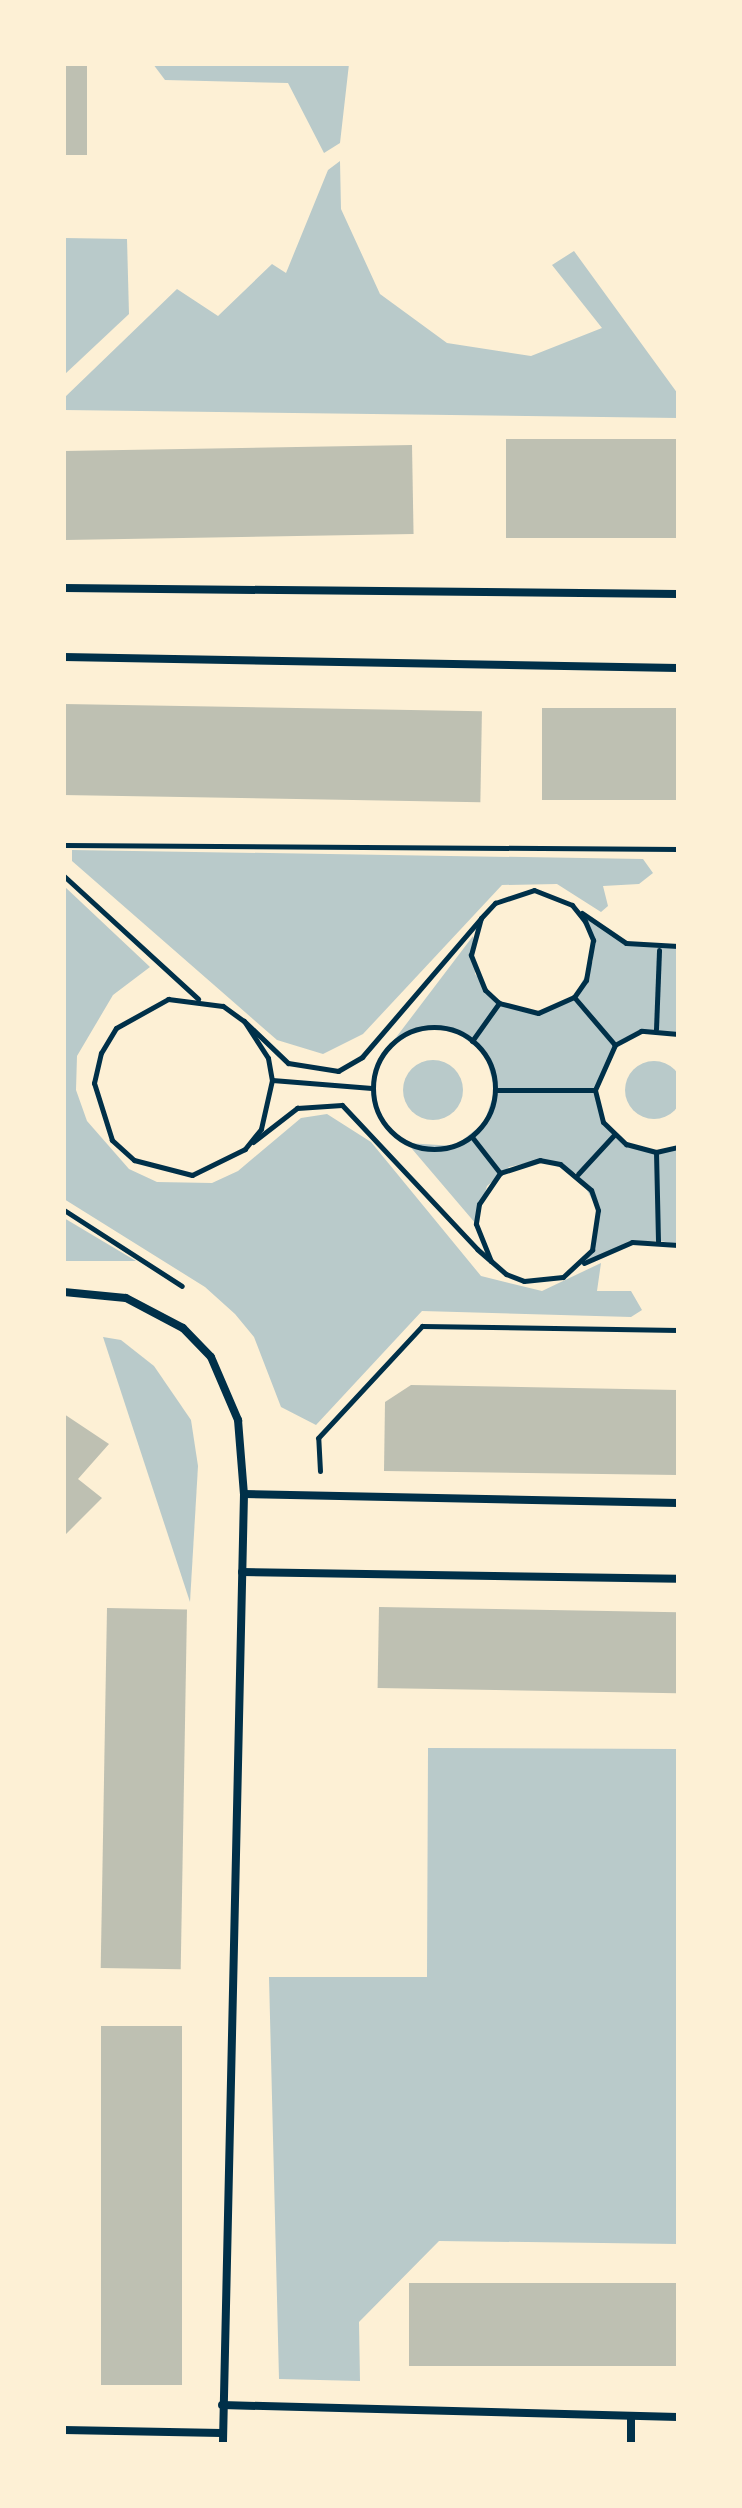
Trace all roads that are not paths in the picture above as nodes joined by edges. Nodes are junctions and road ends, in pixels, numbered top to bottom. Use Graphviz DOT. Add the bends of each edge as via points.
graph roads {
  1 [pos="64,588"];
  2 [pos="678,594"];
  3 [pos="64,657"];
  4 [pos="678,668"];
  5 [pos="64,1292"];
  6 [pos="244,1494"];
  7 [pos="678,1503"];
  8 [pos="242,1572"];
  9 [pos="678,1579"];
  10 [pos="222,2405"];
  11 [pos="631,2416"];
  12 [pos="678,2417"];
  13 [pos="64,2430"];
  14 [pos="221,2433"];
  15 [pos="223,2444"];
  16 [pos="631,2444"];
  1 -- 2 [label="street"];
  3 -- 4 [label="street"];
  5 -- 6 [label="street" via="156,1309 211,1357 238,1420"];
  6 -- 7 [label="street"];
  6 -- 8 [label="street"];
  8 -- 9 [label="street"];
  8 -- 10 [label="street"];
  10 -- 11 [label="street"];
  10 -- 14 [label="street"];
  11 -- 12 [label="street"];
  11 -- 16 [label="street"];
  13 -- 14 [label="street"];
  14 -- 15 [label="street"];
}
